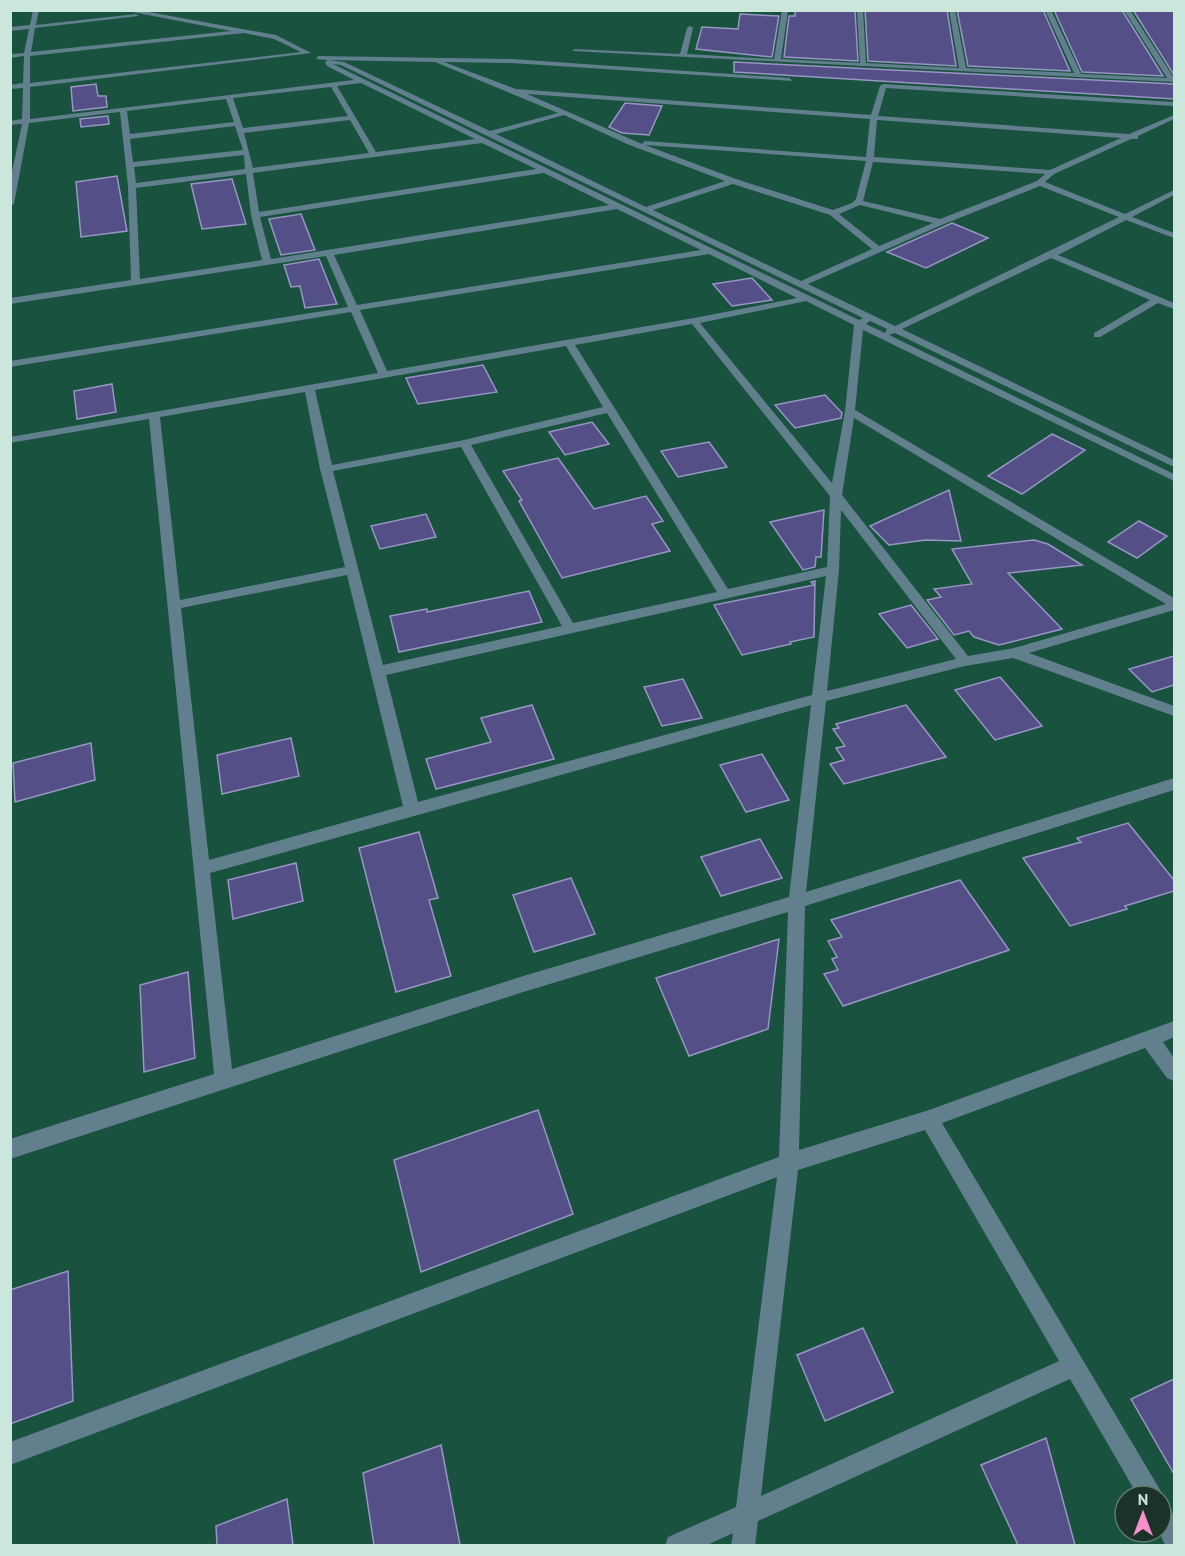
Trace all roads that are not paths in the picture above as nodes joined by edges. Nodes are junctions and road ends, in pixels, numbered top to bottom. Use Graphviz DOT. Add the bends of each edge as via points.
graph roads {
  1 [pos="36,10"];
  2 [pos="125,10"];
  3 [pos="785,10"];
  4 [pos="860,10"];
  5 [pos="952,10"];
  6 [pos="1048,10"];
  7 [pos="1127,10"];
  8 [pos="154,14"];
  9 [pos="32,26"];
  10 [pos="10,28"];
  11 [pos="690,28"];
  12 [pos="246,31"];
  13 [pos="575,51"];
  14 [pos="308,53"];
  15 [pos="27,55"];
  16 [pos="10,56"];
  17 [pos="683,56"];
  18 [pos="318,58"];
  19 [pos="777,61"];
  20 [pos="328,62"];
  21 [pos="438,62"];
  22 [pos="863,65"];
  23 [pos="963,70"];
  24 [pos="1079,76"];
  25 [pos="790,80"];
  26 [pos="1173,80"];
  27 [pos="363,81"];
  28 [pos="333,85"];
  29 [pos="26,86"];
  30 [pos="10,87"];
  31 [pos="515,91"];
  32 [pos="229,97"];
  33 [pos="1174,104"];
  34 [pos="123,110"];
  35 [pos="565,113"];
  36 [pos="1174,117"];
  37 [pos="350,118"];
  38 [pos="874,119"];
  39 [pos="26,121"];
  40 [pos="10,123"];
  41 [pos="239,128"];
  42 [pos="125,137"];
  43 [pos="487,137"];
  44 [pos="1135,137"];
  45 [pos="630,142"];
  46 [pos="246,152"];
  47 [pos="373,154"];
  48 [pos="870,159"];
  49 [pos="130,165"];
  50 [pos="547,170"];
  51 [pos="250,171"];
  52 [pos="1051,172"];
  53 [pos="733,182"];
  54 [pos="1040,183"];
  55 [pos="132,186"];
  56 [pos="1174,192"];
  57 [pos="858,202"];
  58 [pos="10,204"];
  59 [pos="619,206"];
  60 [pos="644,210"];
  61 [pos="834,213"];
  62 [pos="255,215"];
  63 [pos="1126,218"];
  64 [pos="941,222"];
  65 [pos="1174,236"];
  66 [pos="878,250"];
  67 [pos="710,251"];
  68 [pos="329,253"];
  69 [pos="1051,255"];
  70 [pos="267,261"];
  71 [pos="136,284"];
  72 [pos="801,284"];
  73 [pos="809,298"];
  74 [pos="1158,299"];
  75 [pos="10,301"];
  76 [pos="1174,306"];
  77 [pos="355,309"];
  78 [pos="871,318"];
  79 [pos="694,321"];
  80 [pos="859,324"];
  81 [pos="895,329"];
  82 [pos="883,335"];
  83 [pos="1097,335"];
  84 [pos="568,342"];
  85 [pos="10,364"];
  86 [pos="384,375"];
  87 [pos="309,388"];
  88 [pos="609,409"];
  89 [pos="850,411"];
  90 [pos="154,415"];
  91 [pos="10,441"];
  92 [pos="464,443"];
  93 [pos="1174,464"];
  94 [pos="326,469"];
  95 [pos="1174,478"];
  96 [pos="836,495"];
  97 [pos="353,570"];
  98 [pos="832,570"];
  99 [pos="725,594"];
  100 [pos="1174,604"];
  101 [pos="174,605"];
  102 [pos="569,627"];
  103 [pos="1014,654"];
  104 [pos="965,661"];
  105 [pos="380,671"];
  106 [pos="819,698"];
  107 [pos="1174,711"];
  108 [pos="1174,784"];
  109 [pos="412,810"];
  110 [pos="202,869"];
  111 [pos="797,902"];
  112 [pos="1174,1029"];
  113 [pos="1149,1038"];
  114 [pos="1174,1072"];
  115 [pos="224,1080"];
  116 [pos="929,1119"];
  117 [pos="10,1149"];
  118 [pos="789,1162"];
  119 [pos="1075,1365"];
  120 [pos="10,1454"];
  121 [pos="1144,1484"];
  122 [pos="746,1516"];
  123 [pos="677,1545"];
  124 [pos="743,1545"];
  1 -- 9 [label="street"];
  2 -- 8 [label="street"];
  3 -- 19 [label="street"];
  4 -- 22 [label="street"];
  5 -- 23 [label="street"];
  6 -- 24 [label="street"];
  7 -- 26 [label="street"];
  8 -- 9 [label="street"];
  8 -- 12 [label="street"];
  9 -- 10 [label="street"];
  9 -- 15 [label="street"];
  11 -- 17 [label="street"];
  12 -- 14 [label="street" via="276,37"];
  12 -- 15 [label="street"];
  13 -- 17 [label="street"];
  14 -- 18 [label="street"];
  14 -- 29 [label="street"];
  15 -- 16 [label="street"];
  15 -- 29 [label="street"];
  17 -- 19 [label="street"];
  18 -- 20 [label="street"];
  18 -- 21 [label="street"];
  19 -- 22 [label="street"];
  20 -- 27 [label="street"];
  20 -- 43 [label="street" via="342,63"];
  21 -- 25 [label="street" via="550,63"];
  21 -- 31 [label="street"];
  22 -- 23 [label="street"];
  23 -- 24 [label="street"];
  24 -- 26 [label="street"];
  27 -- 28 [label="street"];
  27 -- 43 [label="street"];
  28 -- 32 [label="street"];
  28 -- 37 [label="street"];
  29 -- 30 [label="street"];
  29 -- 39 [label="street"];
  31 -- 35 [label="street"];
  31 -- 38 [label="street"];
  32 -- 34 [label="street"];
  32 -- 41 [label="street"];
  33 -- 38 [label="street" via="883,86"];
  34 -- 39 [label="street"];
  34 -- 42 [label="street"];
  35 -- 43 [label="street"];
  35 -- 45 [label="street"];
  36 -- 44 [label="street"];
  37 -- 41 [label="street"];
  37 -- 47 [label="street"];
  38 -- 44 [label="street"];
  38 -- 48 [label="street"];
  39 -- 40 [label="street"];
  39 -- 58 [label="street"];
  41 -- 42 [label="street"];
  41 -- 46 [label="street"];
  42 -- 49 [label="street"];
  43 -- 47 [label="street"];
  43 -- 50 [label="street"];
  43 -- 60 [label="street"];
  44 -- 52 [label="street"];
  45 -- 48 [label="street"];
  45 -- 53 [label="street"];
  46 -- 49 [label="street"];
  46 -- 51 [label="street"];
  47 -- 51 [label="street"];
  48 -- 52 [label="street"];
  48 -- 57 [label="street"];
  49 -- 55 [label="street"];
  50 -- 59 [label="street"];
  50 -- 62 [label="street"];
  51 -- 55 [label="street"];
  51 -- 62 [label="street"];
  52 -- 54 [label="street"];
  53 -- 60 [label="street"];
  53 -- 61 [label="street"];
  54 -- 63 [label="street"];
  54 -- 64 [label="street"];
  55 -- 71 [label="street"];
  56 -- 63 [label="street"];
  57 -- 61 [label="street"];
  57 -- 64 [label="street"];
  59 -- 67 [label="street"];
  59 -- 68 [label="street"];
  60 -- 72 [label="street"];
  61 -- 66 [label="street"];
  62 -- 70 [label="street"];
  63 -- 65 [label="street"];
  63 -- 69 [label="street"];
  64 -- 66 [label="street"];
  66 -- 72 [label="street"];
  67 -- 73 [label="street"];
  67 -- 77 [label="street"];
  68 -- 70 [label="street"];
  68 -- 77 [label="street"];
  69 -- 74 [label="street"];
  69 -- 81 [label="street"];
  70 -- 71 [label="street"];
  71 -- 75 [label="street"];
  72 -- 78 [label="street"];
  73 -- 79 [label="street"];
  73 -- 80 [label="street"];
  74 -- 76 [label="street"];
  74 -- 83 [label="street"];
  77 -- 85 [label="street"];
  77 -- 86 [label="street"];
  78 -- 80 [label="street"];
  78 -- 81 [label="street"];
  79 -- 84 [label="street"];
  79 -- 96 [label="street"];
  80 -- 82 [label="street"];
  80 -- 89 [label="street"];
  81 -- 82 [label="street"];
  81 -- 93 [label="street"];
  82 -- 95 [label="street"];
  84 -- 86 [label="street"];
  84 -- 88 [label="street"];
  86 -- 87 [label="street"];
  87 -- 90 [label="street"];
  87 -- 94 [label="street"];
  88 -- 92 [label="street"];
  88 -- 99 [label="street"];
  89 -- 96 [label="street"];
  89 -- 100 [label="street"];
  90 -- 91 [label="street"];
  90 -- 101 [label="street"];
  92 -- 94 [label="street"];
  92 -- 102 [label="street"];
  94 -- 97 [label="street"];
  96 -- 98 [label="street"];
  96 -- 104 [label="street"];
  97 -- 101 [label="street"];
  97 -- 105 [label="street"];
  98 -- 99 [label="street"];
  98 -- 106 [label="street"];
  99 -- 102 [label="street"];
  100 -- 103 [label="street"];
  101 -- 110 [label="street"];
  102 -- 105 [label="street"];
  103 -- 104 [label="street"];
  103 -- 107 [label="street"];
  104 -- 106 [label="street"];
  105 -- 109 [label="street"];
  106 -- 109 [label="street"];
  106 -- 111 [label="street"];
  108 -- 111 [label="street"];
  109 -- 110 [label="street"];
  110 -- 115 [label="street"];
  111 -- 115 [label="street"];
  111 -- 118 [label="street"];
  112 -- 113 [label="street"];
  113 -- 114 [label="street"];
  113 -- 116 [label="street"];
  115 -- 117 [label="street"];
  116 -- 118 [label="street"];
  116 -- 119 [label="street"];
  118 -- 120 [label="street"];
  118 -- 122 [label="street"];
  119 -- 121 [label="street"];
  119 -- 122 [label="street"];
  122 -- 123 [label="street"];
  122 -- 124 [label="street"];
}
